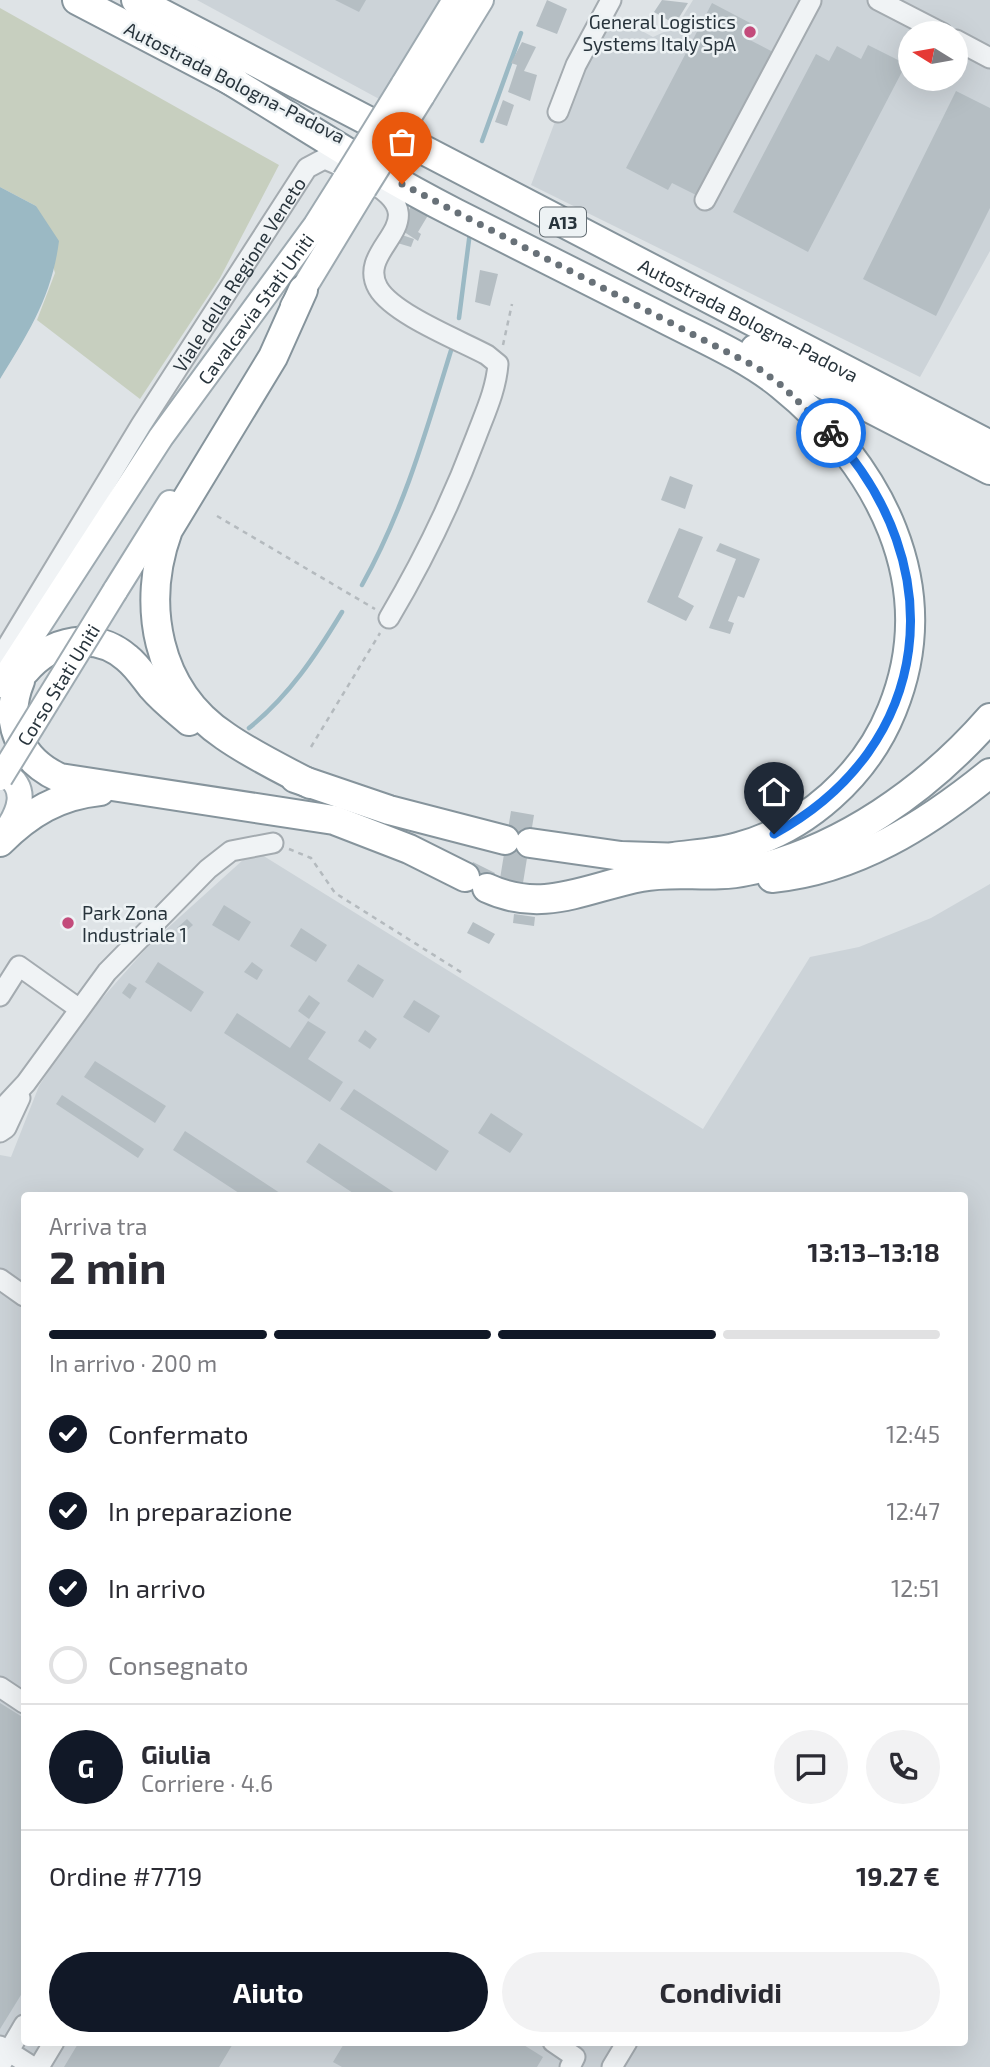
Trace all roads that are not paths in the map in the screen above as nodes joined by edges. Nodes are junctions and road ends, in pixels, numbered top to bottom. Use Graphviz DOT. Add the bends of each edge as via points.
graph roads {
  1 [pos="77,0"];
  2 [pos="136,0"];
  3 [pos="455,0"];
  4 [pos="481,0"];
  5 [pos="611,0"];
  6 [pos="811,0"];
  7 [pos="878,0"];
  8 [pos="919,21"];
  9 [pos="968,46"];
  10 [pos="990,58"];
  11 [pos="220,74"];
  12 [pos="412,91"];
  13 [pos="558,112"];
  14 [pos="354,184"];
  15 [pos="705,200"];
  16 [pos="316,225"];
  17 [pos="303,290"];
  18 [pos="990,445"];
  19 [pos="990,470"];
  20 [pos="115,591"];
  21 [pos="389,618"];
  22 [pos="0,658"];
  23 [pos="15,679"];
  24 [pos="0,712"];
  25 [pos="990,718"];
  26 [pos="0,771"];
  27 [pos="990,773"];
  28 [pos="0,778"];
  29 [pos="310,784"];
  30 [pos="155,791"];
  31 [pos="0,840"];
  32 [pos="274,843"];
  33 [pos="673,857"];
  34 [pos="770,863"];
  35 [pos="651,875"];
  36 [pos="0,996"];
  37 [pos="78,1008"];
  38 [pos="26,1083"];
  39 [pos="0,1111"];
  40 [pos="0,1132"];
  41 [pos="0,1279"];
  42 [pos="21,1294"];
  43 [pos="0,1687"];
  44 [pos="21,1701"];
  45 [pos="21,2029"];
  46 [pos="52,2046"];
  47 [pos="557,2046"];
  48 [pos="625,2046"];
  49 [pos="3,2055"];
  50 [pos="573,2060"];
  51 [pos="33,2067"];
  52 [pos="39,2067"];
  53 [pos="612,2067"];
  1 -- 11 [label="highway, Autostrada Bologna-Padova / A13"];
  2 -- 18 [label="highway, Autostrada Bologna-Padova / A13"];
  3 -- 12 [label="main road, Cavalcavia Stati Uniti"];
  4 -- 12 [label="main road"];
  5 -- 13 [label="street" via="576,65"];
  6 -- 15 [label="street"];
  7 -- 8 [label="street"];
  9 -- 10 [label="street"];
  11 -- 19 [label="highway, Autostrada Bologna-Padova / A13"];
  11 -- 33 [label="highway, A13" via="425,197 758,368 834,436 877,495 904,559 911,623 900,684 876,744 840,787 792,824 737,848"];
  12 -- 14 [label="main road, Cavalcavia Stati Uniti, bridge"];
  14 -- 16 [label="main road, Cavalcavia Stati Uniti"];
  14 -- 17 [label="main road, Cavalcavia Stati Uniti"];
  16 -- 23 [label="main road" via="279,292"];
  16 -- 23 [label="main road, Cavalcavia Stati Uniti" via="161,437 46,610"];
  17 -- 20 [label="main road, Cavalcavia Stati Uniti"];
  17 -- 29 [label="highway" via="273,357 168,530 160,552 154,602 162,653 186,699 223,735"];
  20 -- 28 [label="main road, Corso Stati Uniti, bridge"];
  21 -- 22 [label="street, Viale della Regione Veneto" via="453,498 491,398 498,365 395,306 377,288 374,274 399,217 398,204 386,191 324,159 307,168 141,425"];
  23 -- 24 [label="main road"];
  23 -- 29 [label="highway" via="48,650 67,643 92,642 113,648 129,659 170,705 214,739 249,760"];
  23 -- 30 [label="highway" via="15,730 38,766 72,781"];
  25 -- 34 [label="highway" via="933,776 898,802 814,848"];
  26 -- 31 [label="main road" via="13,780 21,797 18,815"];
  27 -- 35 [label="highway" via="916,828 808,872 761,879"];
  29 -- 33 [label="highway" via="389,810 518,841 621,856"];
  30 -- 31 [label="highway" via="74,794 31,814"];
  30 -- 35 [label="highway" via="334,820 410,849 504,896 531,901 555,900"];
  32 -- 37 [label="street" via="231,851 208,869"];
  33 -- 34 [label="highway"];
  34 -- 35 [label="highway" via="746,872"];
  36 -- 37 [label="street" via="19,967"];
  37 -- 38 [label="street"];
  38 -- 39 [label="street"];
  38 -- 40 [label="street"];
  41 -- 42 [label="street"];
  43 -- 44 [label="street"];
  45 -- 49 [label="street"];
  46 -- 52 [label="street"];
  47 -- 50 [label="street"];
  48 -- 53 [label="street"];
  49 -- 51 [label="street"];
}
